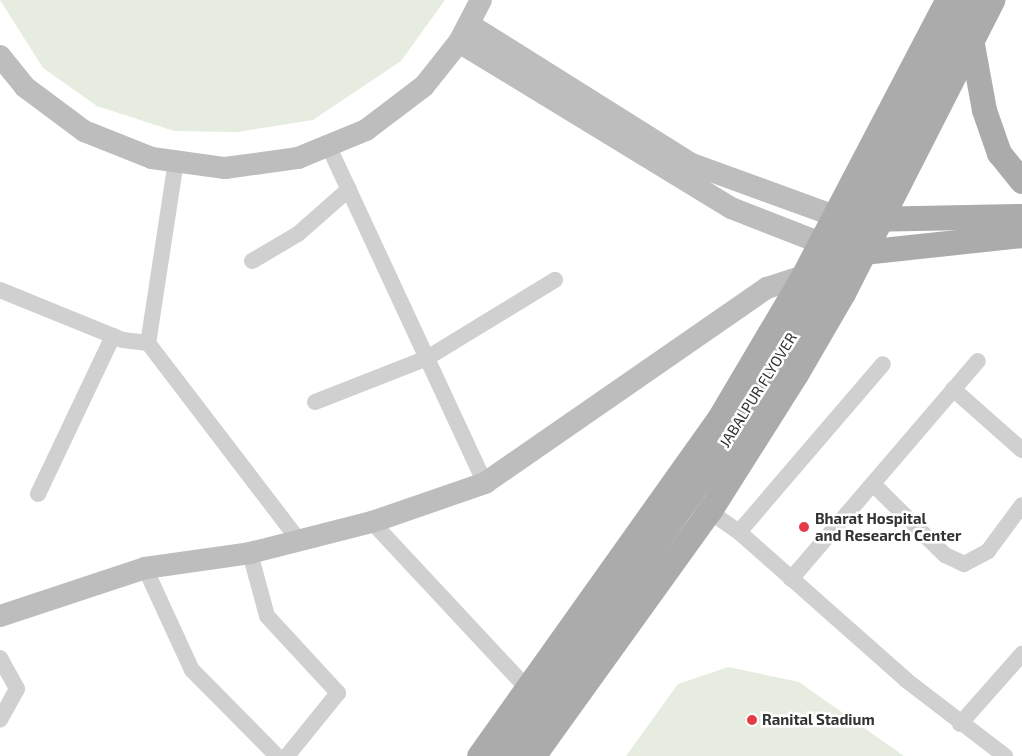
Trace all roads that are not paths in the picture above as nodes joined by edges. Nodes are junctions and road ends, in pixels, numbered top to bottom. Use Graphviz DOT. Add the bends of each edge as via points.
graph roads {
  1 [pos="481,0"];
  2 [pos="946,0"];
  3 [pos="969,0"];
  4 [pos="992,0"];
  5 [pos="465,33"];
  6 [pos="972,39"];
  7 [pos="0,56"];
  8 [pos="328,146"];
  9 [pos="176,161"];
  10 [pos="1022,180"];
  11 [pos="349,189"];
  12 [pos="835,216"];
  13 [pos="1022,216"];
  14 [pos="879,220"];
  15 [pos="1022,235"];
  16 [pos="821,243"];
  17 [pos="863,252"];
  18 [pos="252,262"];
  19 [pos="803,276"];
  20 [pos="555,280"];
  21 [pos="0,290"];
  22 [pos="843,293"];
  23 [pos="113,336"];
  24 [pos="148,343"];
  25 [pos="427,358"];
  26 [pos="978,361"];
  27 [pos="884,364"];
  28 [pos="953,389"];
  29 [pos="315,402"];
  30 [pos="1022,450"];
  31 [pos="485,483"];
  32 [pos="874,485"];
  33 [pos="674,487"];
  34 [pos="38,494"];
  35 [pos="1022,505"];
  36 [pos="710,510"];
  37 [pos="372,522"];
  38 [pos="739,532"];
  39 [pos="300,542"];
  40 [pos="250,553"];
  41 [pos="145,568"];
  42 [pos="791,579"];
  43 [pos="0,616"];
  44 [pos="1022,654"];
  45 [pos="0,658"];
  46 [pos="527,688"];
  47 [pos="0,720"];
  48 [pos="960,724"];
  49 [pos="277,756"];
  50 [pos="287,756"];
  51 [pos="479,756"];
  52 [pos="506,756"];
  53 [pos="534,756"];
  54 [pos="1005,756"];
  1 -- 5 [label="street"];
  2 -- 12 [label="main road"];
  3 -- 52 [label="main road, JABALPUR FLYOVER, bridge" via="802,320 737,426"];
  4 -- 6 [label="main road"];
  5 -- 8 [label="street" via="424,86 366,130"];
  5 -- 12 [label="street" via="692,164"];
  5 -- 16 [label="street" via="731,208"];
  6 -- 10 [label="main road" via="984,110 999,153"];
  6 -- 14 [label="main road"];
  7 -- 9 [label="street" via="25,87 84,131 152,158"];
  8 -- 9 [label="street" via="298,158 225,168"];
  8 -- 11 [label="street"];
  9 -- 24 [label="street"];
  11 -- 18 [label="street" via="298,234"];
  11 -- 25 [label="street"];
  12 -- 14 [label="main road"];
  12 -- 16 [label="main road"];
  13 -- 14 [label="main road"];
  14 -- 17 [label="main road"];
  15 -- 17 [label="main road"];
  16 -- 17 [label="main road"];
  16 -- 19 [label="main road"];
  17 -- 22 [label="main road"];
  19 -- 22 [label="street"];
  19 -- 31 [label="street" via="767,288"];
  19 -- 33 [label="main road"];
  20 -- 25 [label="street"];
  21 -- 23 [label="street"];
  22 -- 36 [label="main road"];
  23 -- 24 [label="street"];
  23 -- 34 [label="street"];
  24 -- 39 [label="street"];
  25 -- 29 [label="street"];
  25 -- 31 [label="street"];
  26 -- 28 [label="street"];
  27 -- 38 [label="street"];
  28 -- 30 [label="street"];
  28 -- 32 [label="street"];
  31 -- 37 [label="street"];
  32 -- 35 [label="street" via="945,555 964,564 988,551"];
  32 -- 42 [label="street"];
  33 -- 36 [label="street"];
  33 -- 46 [label="main road"];
  36 -- 38 [label="street"];
  36 -- 53 [label="main road"];
  37 -- 39 [label="street"];
  37 -- 46 [label="street"];
  38 -- 42 [label="street"];
  39 -- 40 [label="street"];
  40 -- 41 [label="street"];
  40 -- 50 [label="street" via="267,616 338,693"];
  41 -- 43 [label="street"];
  41 -- 49 [label="street" via="192,670"];
  42 -- 48 [label="street"];
  44 -- 48 [label="street"];
  45 -- 47 [label="street" via="17,689"];
  46 -- 51 [label="main road"];
  48 -- 54 [label="street"];
}
